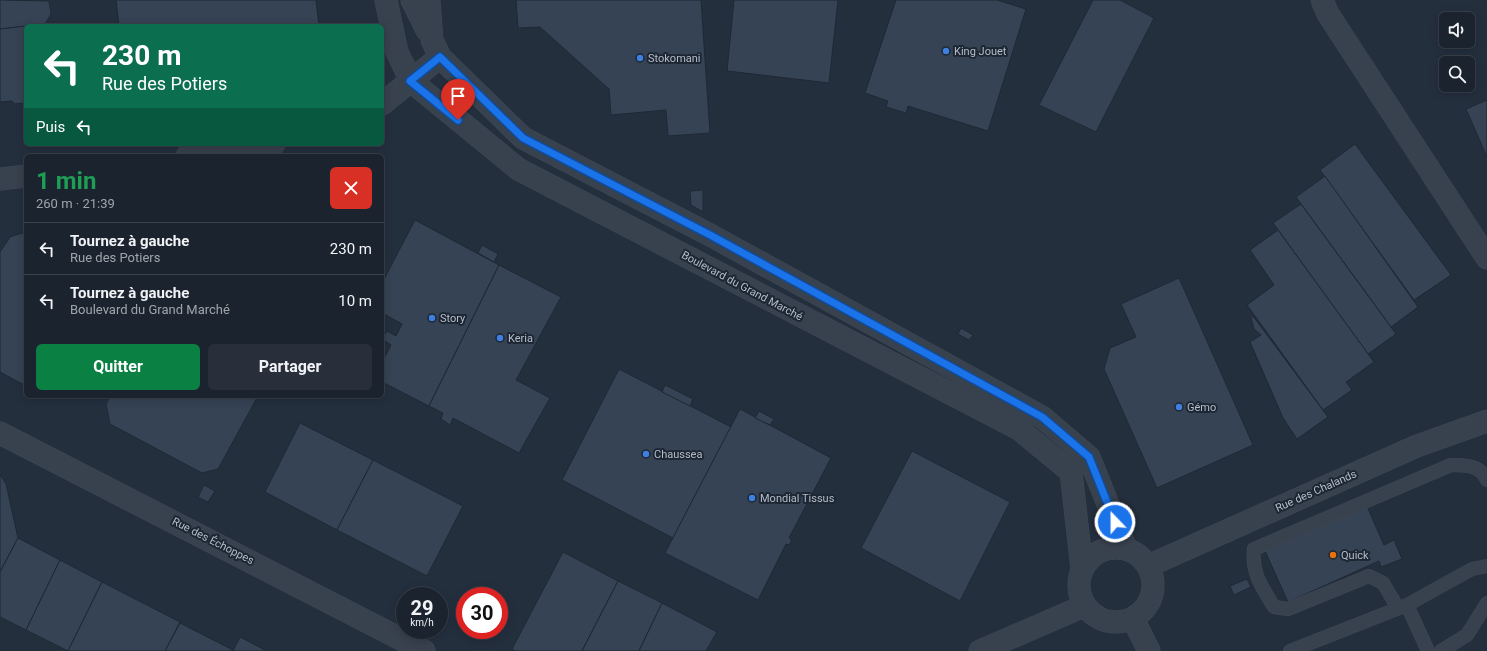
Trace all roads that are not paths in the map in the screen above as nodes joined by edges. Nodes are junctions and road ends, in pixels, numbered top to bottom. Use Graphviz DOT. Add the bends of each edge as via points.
graph roads {
  1 [pos="386,0"];
  2 [pos="412,0"];
  3 [pos="429,0"];
  4 [pos="1322,0"];
  5 [pos="436,49"];
  6 [pos="410,81"];
  7 [pos="384,102"];
  8 [pos="260,146"];
  9 [pos="202,154"];
  10 [pos="24,176"];
  11 [pos="0,179"];
  12 [pos="1487,258"];
  13 [pos="1487,421"];
  14 [pos="0,433"];
  15 [pos="1487,480"];
  16 [pos="1126,549"];
  17 [pos="1148,566"];
  18 [pos="1487,566"];
  19 [pos="1082,569"];
  20 [pos="1487,602"];
  21 [pos="1084,606"];
  22 [pos="1403,606"];
  23 [pos="1132,619"];
  24 [pos="424,651"];
  25 [pos="980,651"];
  26 [pos="1149,651"];
  27 [pos="1290,651"];
  28 [pos="1428,651"];
  29 [pos="1441,651"];
  1 -- 6 [label="street, Boulevard du Grand Marché" via="397,52"];
  2 -- 5 [label="street"];
  3 -- 5 [label="street"];
  4 -- 12 [label="street" via="1328,14"];
  5 -- 6 [label="street"];
  5 -- 16 [label="street" via="523,138 712,236 1042,417 1089,457"];
  6 -- 7 [label="street"];
  6 -- 19 [label="street, Boulevard du Grand Marché" via="518,169 1019,429 1071,472"];
  8 -- 9 [label="street"];
  10 -- 11 [label="street"];
  13 -- 17 [label="street, Rue des Chalands" via="1418,446"];
  14 -- 24 [label="street, Rue des Échoppes"];
  15 -- 22 [label="lane" via="1483,472 1470,465 1451,465 1254,549 1252,563 1274,607 1288,609 1369,576 1382,583"];
  16 -- 17 [label="street" via="1135,553"];
  16 -- 19 [label="street" via="1100,551 1089,559"];
  17 -- 23 [label="street" via="1152,576 1152,596 1141,613"];
  18 -- 22 [label="lane" via="1472,569"];
  19 -- 21 [label="street" via="1078,582"];
  20 -- 29 [label="lane" via="1467,635"];
  21 -- 23 [label="street" via="1101,620 1111,623"];
  21 -- 25 [label="street"];
  22 -- 27 [label="lane"];
  22 -- 28 [label="lane"];
  23 -- 26 [label="street"];
}
